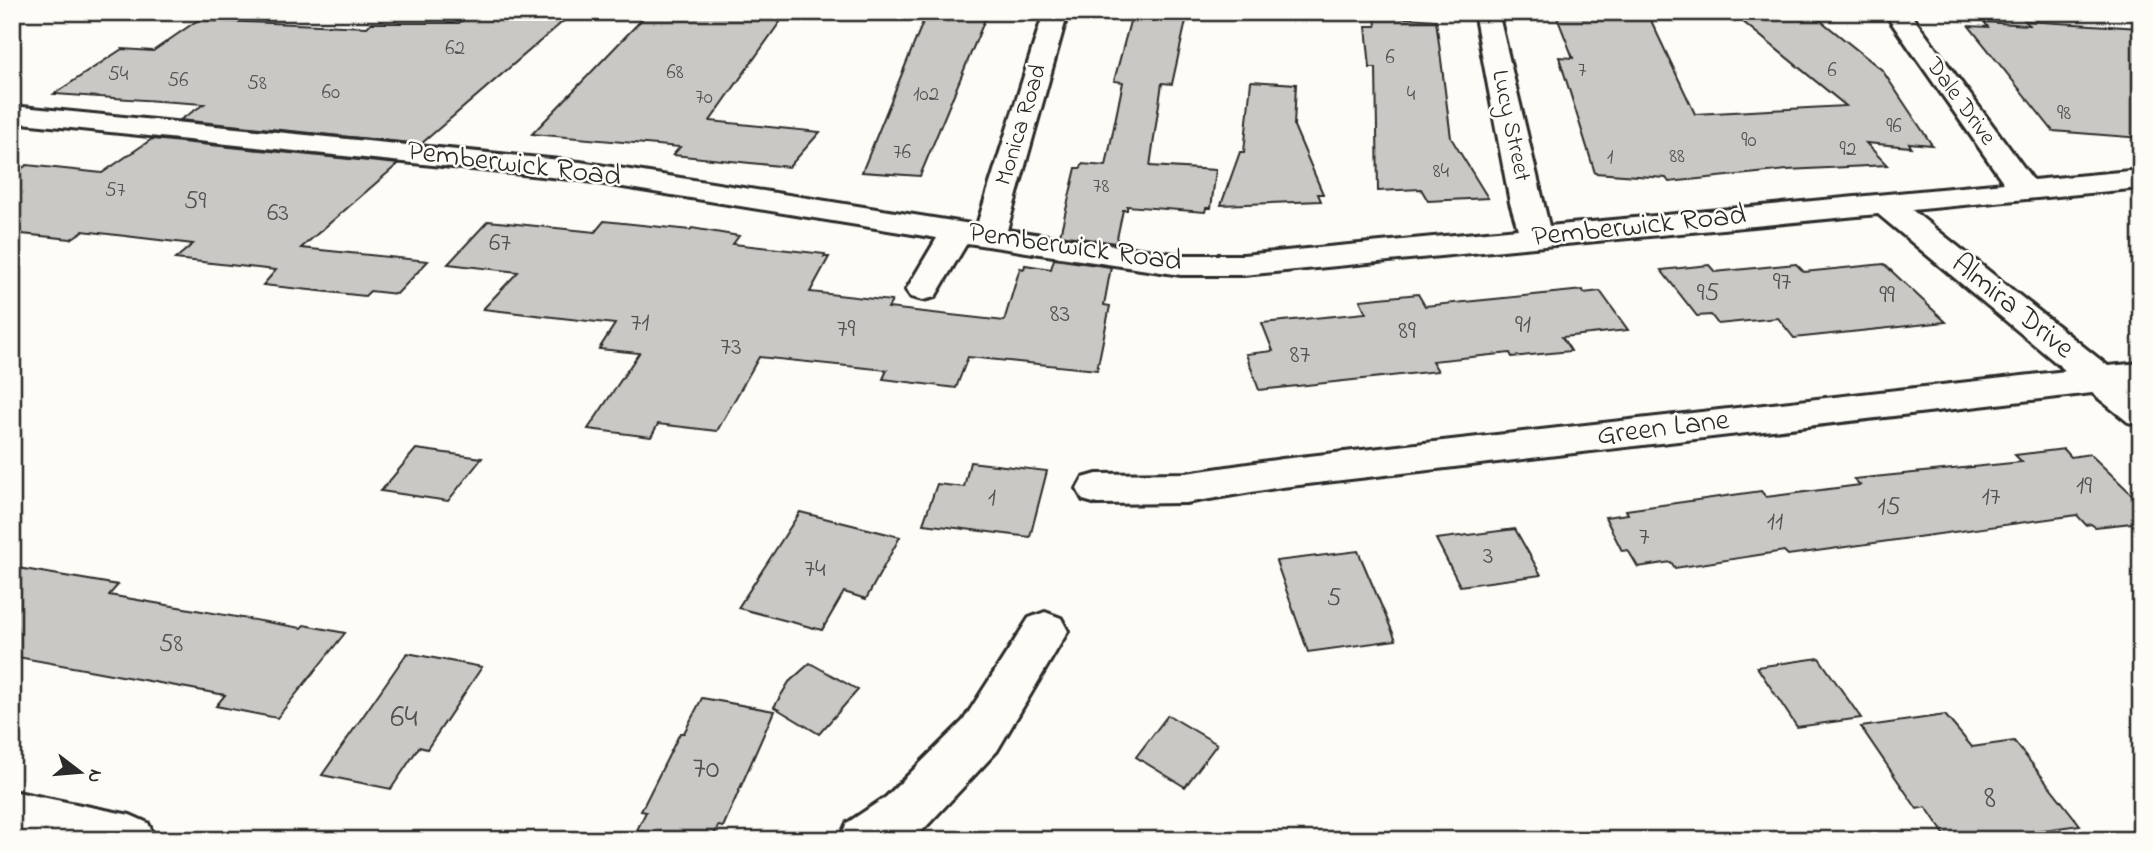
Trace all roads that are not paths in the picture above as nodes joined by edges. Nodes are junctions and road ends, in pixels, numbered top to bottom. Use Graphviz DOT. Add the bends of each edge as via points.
graph roads {
  1 [pos="1056,12"];
  2 [pos="1486,12"];
  3 [pos="1896,12"];
  4 [pos="12,114"];
  5 [pos="2141,179"];
  6 [pos="2025,190"];
  7 [pos="1883,202"];
  8 [pos="973,235"];
  9 [pos="1537,238"];
  10 [pos="923,290"];
  11 [pos="2141,374"];
  12 [pos="2099,379"];
  13 [pos="2141,413"];
  14 [pos="1097,489"];
  15 [pos="1045,632"];
  16 [pos="12,815"];
  17 [pos="130,840"];
  18 [pos="865,840"];
  1 -- 8 [label="street, Monica Road"];
  2 -- 9 [label="street, Lucy Street"];
  3 -- 6 [label="street, Dale Drive"];
  4 -- 8 [label="street, Pemberwick Road" via="580,171"];
  5 -- 6 [label="street, Pemberwick Road"];
  6 -- 7 [label="street, Pemberwick Road"];
  7 -- 9 [label="street, Pemberwick Road"];
  7 -- 12 [label="street, Almira Drive"];
  8 -- 9 [label="street, Pemberwick Road" via="1181,265 1243,265"];
  8 -- 10 [label="street, Monica Road"];
  11 -- 12 [label="street, Green Lane"];
  12 -- 13 [label="street, Almira Drive"];
  12 -- 14 [label="street, Green Lane" via="1282,473 1186,488"];
  15 -- 18 [label="street" via="980,736 904,814"];
  16 -- 17 [label="street"];
}
